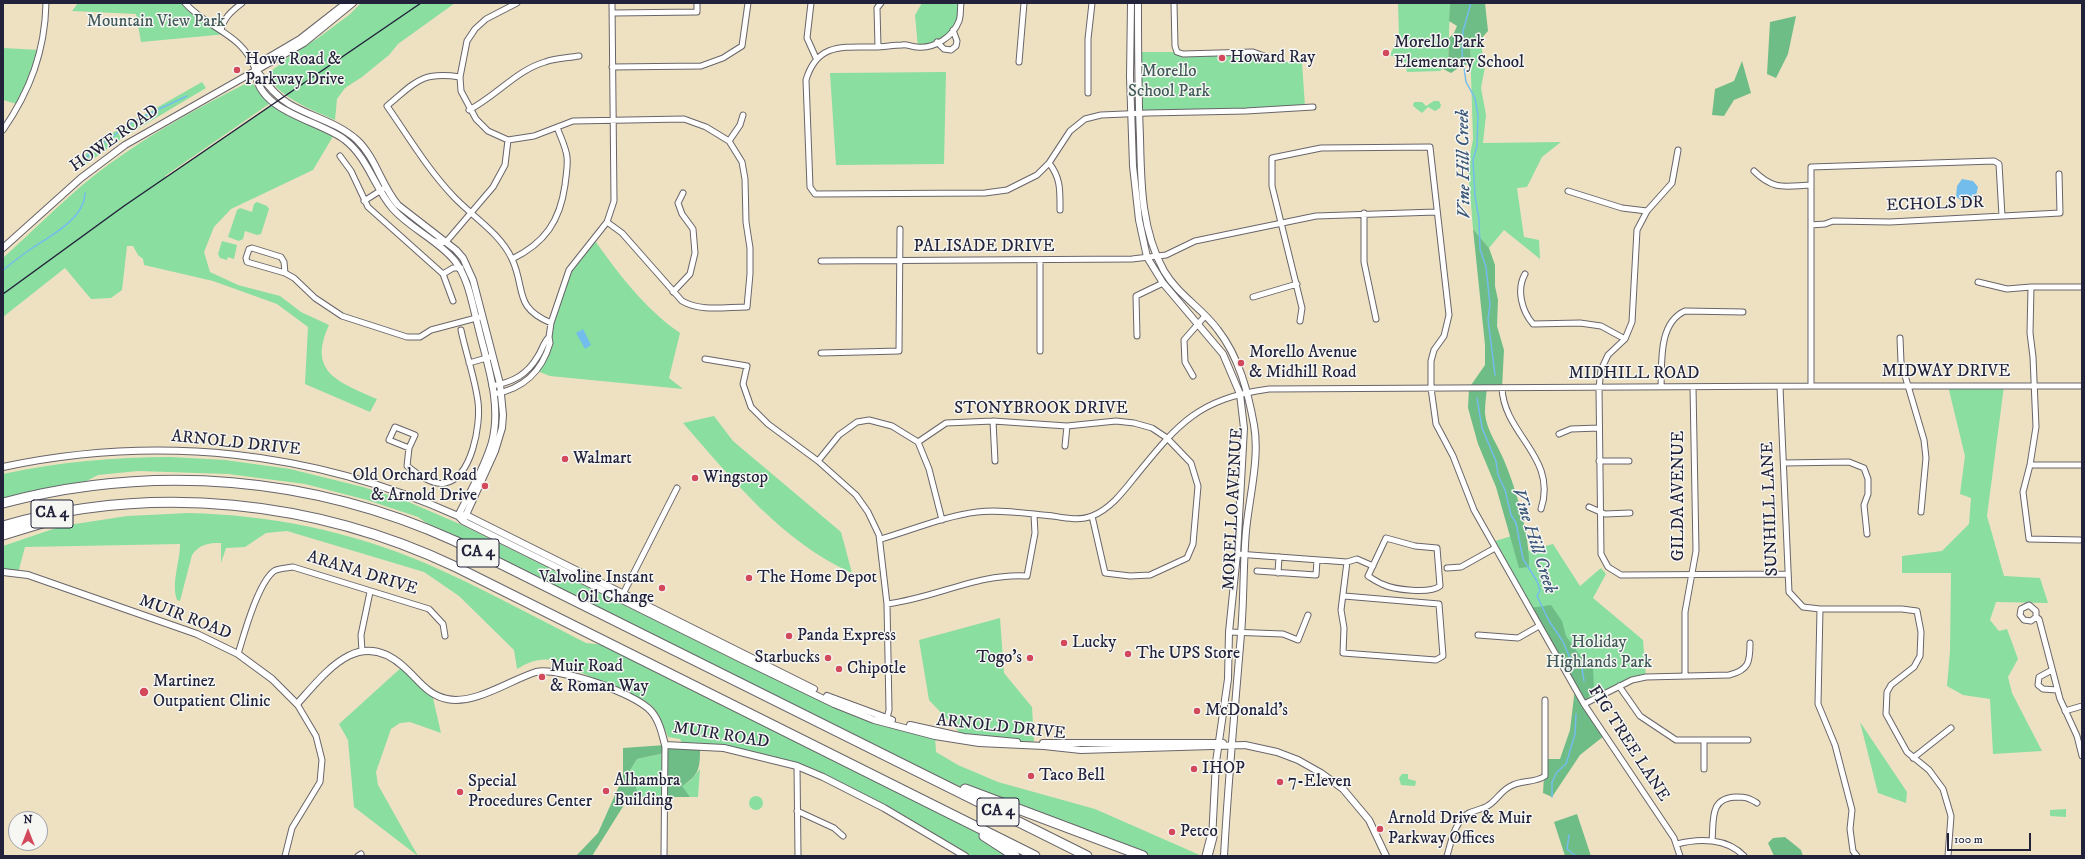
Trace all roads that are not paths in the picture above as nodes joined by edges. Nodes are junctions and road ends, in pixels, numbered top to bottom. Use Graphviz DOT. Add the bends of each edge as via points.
graph roads {
  1 [pos="46,3"];
  2 [pos="185,3"];
  3 [pos="242,3"];
  4 [pos="346,3"];
  5 [pos="353,3"];
  6 [pos="517,3"];
  7 [pos="612,3"];
  8 [pos="697,3"];
  9 [pos="748,3"];
  10 [pos="811,3"];
  11 [pos="881,3"];
  12 [pos="961,3"];
  13 [pos="1024,3"];
  14 [pos="1092,3"];
  15 [pos="1130,3"];
  16 [pos="1138,3"];
  17 [pos="1174,3"];
  18 [pos="613,12"];
  19 [pos="221,30"];
  20 [pos="953,30"];
  21 [pos="937,42"];
  22 [pos="878,47"];
  23 [pos="579,56"];
  24 [pos="1264,56"];
  25 [pos="816,58"];
  26 [pos="1019,62"];
  27 [pos="612,67"];
  28 [pos="255,69"];
  29 [pos="460,77"];
  30 [pos="1088,93"];
  31 [pos="1314,107"];
  32 [pos="470,110"];
  33 [pos="1139,113"];
  34 [pos="1132,114"];
  35 [pos="743,115"];
  36 [pos="613,120"];
  37 [pos="557,127"];
  38 [pos="3,130"];
  39 [pos="508,140"];
  40 [pos="729,141"];
  41 [pos="1678,150"];
  42 [pos="340,156"];
  43 [pos="1049,163"];
  44 [pos="1754,171"];
  45 [pos="2059,174"];
  46 [pos="1811,185"];
  47 [pos="386,187"];
  48 [pos="380,191"];
  49 [pos="1568,191"];
  50 [pos="683,193"];
  51 [pos="364,200"];
  52 [pos="1060,210"];
  53 [pos="1647,210"];
  54 [pos="1436,212"];
  55 [pos="471,213"];
  56 [pos="1364,213"];
  57 [pos="2002,216"];
  58 [pos="607,222"];
  59 [pos="1282,223"];
  60 [pos="1811,225"];
  61 [pos="900,229"];
  62 [pos="434,241"];
  63 [pos="446,242"];
  64 [pos="3,248"];
  65 [pos="1157,256"];
  66 [pos="1147,257"];
  67 [pos="512,259"];
  68 [pos="1040,260"];
  69 [pos="821,261"];
  70 [pos="900,261"];
  71 [pos="459,267"];
  72 [pos="468,268"];
  73 [pos="285,273"];
  74 [pos="443,274"];
  75 [pos="1526,274"];
  76 [pos="1978,282"];
  77 [pos="1163,283"];
  78 [pos="1297,284"];
  79 [pos="2031,287"];
  80 [pos="2082,287"];
  81 [pos="673,292"];
  82 [pos="1253,297"];
  83 [pos="453,300"];
  84 [pos="1743,312"];
  85 [pos="483,316"];
  86 [pos="1205,316"];
  87 [pos="476,318"];
  88 [pos="1376,319"];
  89 [pos="1300,320"];
  90 [pos="1198,322"];
  91 [pos="551,323"];
  92 [pos="461,330"];
  93 [pos="1137,336"];
  94 [pos="549,337"];
  95 [pos="1900,338"];
  96 [pos="1625,339"];
  97 [pos="1040,351"];
  98 [pos="821,353"];
  99 [pos="493,357"];
  100 [pos="486,358"];
  101 [pos="705,359"];
  102 [pos="469,363"];
  103 [pos="1193,376"];
  104 [pos="500,384"];
  105 [pos="492,386"];
  106 [pos="1811,386"];
  107 [pos="2034,386"];
  108 [pos="2082,386"];
  109 [pos="1661,387"];
  110 [pos="1693,387"];
  111 [pos="1780,387"];
  112 [pos="1908,387"];
  113 [pos="1431,388"];
  114 [pos="1502,388"];
  115 [pos="1599,388"];
  116 [pos="502,393"];
  117 [pos="1247,393"];
  118 [pos="494,394"];
  119 [pos="1240,394"];
  120 [pos="993,421"];
  121 [pos="1067,426"];
  122 [pos="1599,428"];
  123 [pos="1559,434"];
  124 [pos="1166,438"];
  125 [pos="918,442"];
  126 [pos="1065,446"];
  127 [pos="409,448"];
  128 [pos="818,461"];
  129 [pos="995,461"];
  130 [pos="1599,461"];
  131 [pos="1629,461"];
  132 [pos="1784,463"];
  133 [pos="2030,465"];
  134 [pos="2082,465"];
  135 [pos="3,467"];
  136 [pos="677,488"];
  137 [pos="5,503"];
  138 [pos="102,506"];
  139 [pos="1589,507"];
  140 [pos="1541,509"];
  141 [pos="1600,512"];
  142 [pos="1921,512"];
  143 [pos="1630,514"];
  144 [pos="1034,515"];
  145 [pos="458,516"];
  146 [pos="1092,516"];
  147 [pos="465,518"];
  148 [pos="942,520"];
  149 [pos="3,526"];
  150 [pos="1868,534"];
  151 [pos="3,535"];
  152 [pos="881,539"];
  153 [pos="2080,540"];
  154 [pos="1495,548"];
  155 [pos="1237,554"];
  156 [pos="1245,554"];
  157 [pos="1279,557"];
  158 [pos="1317,560"];
  159 [pos="1347,562"];
  160 [pos="1373,566"];
  161 [pos="1446,568"];
  162 [pos="1257,571"];
  163 [pos="3,572"];
  164 [pos="1278,573"];
  165 [pos="1788,574"];
  166 [pos="1692,575"];
  167 [pos="370,592"];
  168 [pos="1344,596"];
  169 [pos="622,597"];
  170 [pos="887,604"];
  171 [pos="1820,609"];
  172 [pos="1308,615"];
  173 [pos="2036,617"];
  174 [pos="1540,626"];
  175 [pos="1229,632"];
  176 [pos="1241,633"];
  177 [pos="1478,634"];
  178 [pos="445,636"];
  179 [pos="1750,643"];
  180 [pos="362,651"];
  181 [pos="238,654"];
  182 [pos="2052,670"];
  183 [pos="1685,676"];
  184 [pos="1619,686"];
  185 [pos="2057,690"];
  186 [pos="1545,700"];
  187 [pos="297,704"];
  188 [pos="1584,704"];
  189 [pos="2082,706"];
  190 [pos="2065,711"];
  191 [pos="886,721"];
  192 [pos="1952,728"];
  193 [pos="1704,740"];
  194 [pos="1748,740"];
  195 [pos="665,745"];
  196 [pos="1219,745"];
  197 [pos="1231,745"];
  198 [pos="2082,756"];
  199 [pos="1914,758"];
  200 [pos="797,766"];
  201 [pos="909,767"];
  202 [pos="1704,768"];
  203 [pos="1757,803"];
  204 [pos="797,811"];
  205 [pos="946,812"];
  206 [pos="843,836"];
  207 [pos="1212,837"];
  208 [pos="1712,840"];
  209 [pos="1677,844"];
  210 [pos="285,856"];
  211 [pos="664,856"];
  212 [pos="798,856"];
  213 [pos="965,856"];
  214 [pos="1015,856"];
  215 [pos="1035,856"];
  216 [pos="1087,856"];
  217 [pos="1143,856"];
  218 [pos="1207,856"];
  219 [pos="1211,856"];
  220 [pos="1224,856"];
  221 [pos="1386,856"];
  222 [pos="1447,856"];
  223 [pos="1680,856"];
  224 [pos="1744,856"];
  225 [pos="1857,856"];
  226 [pos="1948,856"];
  1 -- 38 [label="street" via="45,28 35,68 20,105"];
  2 -- 19 [label="street" via="204,21"];
  3 -- 19 [label="street" via="222,22"];
  4 -- 28 [label="street, HOWE ROAD" via="313,30 261,62"];
  5 -- 28 [label="street, HOWE ROAD" via="304,43 264,67"];
  6 -- 29 [label="street" via="486,19 475,29 467,41"];
  7 -- 18 [label="street"];
  8 -- 18 [label="street" via="696,12"];
  9 -- 27 [label="street" via="742,46 723,58 701,66"];
  10 -- 25 [label="street" via="807,38"];
  11 -- 22 [label="street" via="878,8"];
  12 -- 20 [label="street" via="959,21"];
  13 -- 26 [label="street"];
  14 -- 30 [label="street" via="1088,39"];
  15 -- 34 [label="street, MORELLO AVENUE"];
  16 -- 33 [label="street, MORELLO AVENUE"];
  17 -- 24 [label="street" via="1177,52 1253,52"];
  18 -- 27 [label="street"];
  19 -- 28 [label="street" via="240,44 252,60"];
  20 -- 21 [label="street" via="949,37"];
  20 -- 21 [label="street" via="957,41 951,50 944,49"];
  21 -- 22 [label="street" via="918,48 904,44"];
  22 -- 25 [label="street" via="840,47"];
  23 -- 32 [label="street" via="545,62 524,71"];
  25 -- 43 [label="street" via="806,80 810,187 815,194 985,193 1007,190 1024,183"];
  27 -- 36 [label="street"];
  28 -- 47 [label="street" via="271,90 286,101 331,123 357,141 374,163"];
  28 -- 48 [label="street" via="257,82 275,103 302,119 335,133 354,147"];
  28 -- 64 [label="street, HOWE ROAD" via="126,145 81,178"];
  29 -- 32 [label="street" via="461,91"];
  29 -- 55 [label="street" via="434,74 419,80 387,106 453,197"];
  31 -- 33 [label="street"];
  32 -- 39 [label="street" via="488,131"];
  33 -- 34 [label="street"];
  33 -- 65 [label="street, MORELLO AVENUE" via="1144,215"];
  34 -- 43 [label="street" via="1101,115 1085,119 1070,131"];
  34 -- 66 [label="street, MORELLO AVENUE" via="1133,166 1139,220"];
  35 -- 40 [label="street" via="740,125"];
  36 -- 37 [label="street" via="573,121"];
  36 -- 40 [label="street" via="684,119 706,127"];
  36 -- 58 [label="street" via="614,200"];
  37 -- 39 [label="street" via="534,136"];
  37 -- 67 [label="street" via="567,156 562,203 553,225 541,240 529,251"];
  39 -- 55 [label="street" via="504,166 493,187"];
  40 -- 81 [label="street" via="742,162 745,179 746,222 750,248 747,307 691,306"];
  41 -- 53 [label="street" via="1672,183"];
  42 -- 51 [label="street" via="351,171"];
  43 -- 52 [label="street" via="1060,183"];
  44 -- 46 [label="street" via="1763,180 1776,186"];
  45 -- 57 [label="street, ECHOLS DR" via="2060,213"];
  46 -- 57 [label="street" via="1811,167 1994,161 1999,164"];
  46 -- 60 [label="street"];
  47 -- 48 [label="street"];
  47 -- 63 [label="street" via="398,205"];
  48 -- 51 [label="street"];
  48 -- 62 [label="street" via="396,212"];
  49 -- 53 [label="street" via="1622,208"];
  50 -- 81 [label="street" via="678,203 682,214 693,229 695,253 690,274"];
  51 -- 74 [label="street" via="388,226"];
  53 -- 96 [label="street" via="1637,230 1632,322"];
  54 -- 56 [label="street, PALISADE DRIVE"];
  54 -- 59 [label="street, FIG TREE LANE" via="1430,147 1322,148 1272,158 1272,186"];
  54 -- 113 [label="street, FIG TREE LANE" via="1448,316 1444,336 1434,350"];
  55 -- 63 [label="street"];
  55 -- 67 [label="street" via="491,231"];
  56 -- 59 [label="street, PALISADE DRIVE" via="1316,216"];
  56 -- 88 [label="street" via="1364,262"];
  57 -- 60 [label="street, ECHOLS DR" via="1890,222 1833,221"];
  58 -- 81 [label="street" via="622,234"];
  58 -- 91 [label="street" via="569,270"];
  59 -- 65 [label="street, PALISADE DRIVE" via="1195,241"];
  59 -- 78 [label="street"];
  60 -- 106 [label="street"];
  61 -- 70 [label="street"];
  62 -- 63 [label="street"];
  62 -- 71 [label="street"];
  63 -- 72 [label="street"];
  65 -- 66 [label="street, PALISADE DRIVE"];
  65 -- 86 [label="street, MORELLO AVENUE" via="1179,293"];
  66 -- 68 [label="street, PALISADE DRIVE"];
  66 -- 77 [label="street, MORELLO AVENUE"];
  67 -- 91 [label="street" via="526,305 537,317"];
  68 -- 70 [label="street, PALISADE DRIVE"];
  68 -- 97 [label="street"];
  69 -- 70 [label="street, PALISADE DRIVE"];
  70 -- 98 [label="street" via="899,351"];
  71 -- 72 [label="street"];
  71 -- 74 [label="street"];
  71 -- 87 [label="street" via="468,286"];
  72 -- 85 [label="street"];
  73 -- 73 [label="street" via="247,262 248,249 280,257 284,262"];
  73 -- 87 [label="street" via="342,316 407,337 420,337 432,330"];
  74 -- 83 [label="street"];
  75 -- 96 [label="street" via="1521,283 1524,313 1533,324 1580,323 1601,326"];
  76 -- 79 [label="street" via="2007,289"];
  77 -- 90 [label="street, MORELLO AVENUE"];
  77 -- 93 [label="street" via="1136,296"];
  78 -- 82 [label="street"];
  78 -- 89 [label="street" via="1302,308"];
  79 -- 80 [label="street"];
  79 -- 107 [label="street" via="2030,333"];
  84 -- 109 [label="street" via="1685,311 1679,314 1664,341"];
  85 -- 87 [label="street"];
  85 -- 99 [label="street"];
  86 -- 90 [label="street"];
  86 -- 117 [label="street, MORELLO AVENUE" via="1218,330 1231,351 1242,373"];
  87 -- 100 [label="street"];
  90 -- 103 [label="street" via="1184,340 1183,348 1185,362"];
  90 -- 119 [label="street, MORELLO AVENUE" via="1223,354"];
  91 -- 94 [label="street"];
  92 -- 102 [label="street"];
  94 -- 104 [label="street" via="524,373 512,382"];
  94 -- 116 [label="street" via="548,350 537,371 525,382"];
  95 -- 112 [label="street"];
  96 -- 115 [label="street" via="1608,355 1601,370"];
  99 -- 100 [label="street"];
  99 -- 104 [label="street"];
  100 -- 102 [label="street"];
  100 -- 105 [label="street"];
  101 -- 128 [label="street" via="747,366 743,384 751,407 768,424"];
  102 -- 127 [label="street" via="478,402 478,427 467,464 456,478 445,484 438,483 418,475 407,466"];
  104 -- 105 [label="street"];
  104 -- 116 [label="street"];
  105 -- 118 [label="street"];
  106 -- 111 [label="street, MIDHILL ROAD"];
  106 -- 112 [label="street, MIDWAY DRIVE"];
  107 -- 108 [label="street, MIDWAY DRIVE"];
  107 -- 112 [label="street, MIDWAY DRIVE"];
  107 -- 133 [label="street" via="2036,427"];
  109 -- 110 [label="street, MIDHILL ROAD"];
  109 -- 115 [label="street, MIDHILL ROAD"];
  110 -- 111 [label="street, MIDHILL ROAD"];
  110 -- 166 [label="street, GILDA AVENUE" via="1696,551"];
  111 -- 132 [label="street, SUNHILL LANE"];
  112 -- 142 [label="street" via="1924,440 1926,458"];
  113 -- 114 [label="street, MIDHILL ROAD"];
  113 -- 117 [label="street, MIDHILL ROAD" via="1269,389"];
  113 -- 154 [label="street, FIG TREE LANE" via="1436,424 1453,456 1474,510"];
  114 -- 115 [label="street, MIDHILL ROAD"];
  114 -- 140 [label="street" via="1502,398 1507,412 1542,470 1545,497"];
  115 -- 122 [label="street"];
  116 -- 118 [label="street"];
  116 -- 147 [label="street" via="504,415 500,438"];
  117 -- 119 [label="street, MIDHILL ROAD"];
  117 -- 156 [label="street, MORELLO AVENUE" via="1255,435 1253,491 1246,529"];
  118 -- 145 [label="street" via="492,442"];
  119 -- 124 [label="street, MIDHILL ROAD" via="1214,402 1195,413"];
  119 -- 155 [label="street, MORELLO AVENUE" via="1244,428"];
  120 -- 121 [label="street, STONYBROOK DRIVE"];
  120 -- 125 [label="street, STONYBROOK DRIVE" via="946,423"];
  120 -- 129 [label="street"];
  121 -- 124 [label="street, STONYBROOK DRIVE" via="1116,421 1134,423 1152,428"];
  121 -- 126 [label="street"];
  122 -- 123 [label="street" via="1571,429"];
  122 -- 130 [label="street"];
  124 -- 146 [label="street, MIDHILL ROAD" via="1111,505"];
  124 -- 146 [label="street, STONYBROOK DRIVE" via="1191,463 1198,486 1193,544 1187,558 1150,575 1105,573"];
  125 -- 128 [label="street" via="892,426 869,420 857,422 839,435"];
  125 -- 148 [label="street" via="929,470"];
  127 -- 127 [label="street" via="389,440 395,427 415,435"];
  128 -- 152 [label="street" via="856,495 868,512"];
  130 -- 131 [label="street"];
  130 -- 141 [label="street"];
  132 -- 150 [label="street" via="1849,462 1864,468 1868,479 1868,494 1864,505"];
  132 -- 165 [label="street, SUNHILL LANE"];
  133 -- 134 [label="street"];
  133 -- 153 [label="street" via="2023,492 2029,539"];
  135 -- 145 [label="street, ARNOLD DRIVE" via="64,456 126,451 174,450 244,455 350,476 412,496"];
  136 -- 169 [label="street"];
  137 -- 201 [label="highway, CA 4" via="105,484 190,480 280,488 363,506 454,541"];
  138 -- 149 [label="highway, CA 4"];
  138 -- 151 [label="highway"];
  138 -- 205 [label="highway, CA 4" via="180,502 258,507 321,519 396,541 456,567"];
  139 -- 141 [label="street"];
  141 -- 143 [label="street"];
  141 -- 166 [label="street" via="1601,554 1608,567 1621,575"];
  144 -- 146 [label="street" via="1075,518"];
  144 -- 148 [label="street" via="989,511"];
  144 -- 170 [label="street" via="1035,533 1027,576 1006,575 991,578 910,602"];
  145 -- 147 [label="street"];
  147 -- 169 [label="street, ARNOLD DRIVE"];
  148 -- 152 [label="street"];
  152 -- 170 [label="street"];
  154 -- 161 [label="street" via="1461,567"];
  154 -- 174 [label="street, FIG TREE LANE"];
  155 -- 156 [label="street"];
  155 -- 175 [label="street, MORELLO AVENUE"];
  156 -- 157 [label="street"];
  156 -- 176 [label="street, MORELLO AVENUE"];
  157 -- 158 [label="street"];
  157 -- 164 [label="street"];
  158 -- 159 [label="street"];
  158 -- 164 [label="street" via="1316,575"];
  159 -- 160 [label="street" via="1356,560"];
  159 -- 168 [label="street"];
  160 -- 160 [label="street" via="1386,538 1415,546 1437,548 1440,586 1431,590 1393,588 1368,576"];
  162 -- 164 [label="street"];
  163 -- 181 [label="street, MUIR ROAD" via="28,575 197,634"];
  165 -- 166 [label="street"];
  165 -- 171 [label="street, SUNHILL LANE" via="1789,592 1803,607"];
  166 -- 183 [label="street, GILDA AVENUE" via="1685,612"];
  167 -- 178 [label="street, ARANA DRIVE" via="429,609 443,624"];
  167 -- 180 [label="street" via="361,635"];
  167 -- 181 [label="street, ARANA DRIVE" via="293,567 276,570 268,576 252,612"];
  168 -- 168 [label="street" via="1341,610 1344,628 1343,653 1436,660 1443,656 1439,604"];
  169 -- 191 [label="street, ARNOLD DRIVE" via="819,692"];
  170 -- 191 [label="street" via="889,710"];
  171 -- 199 [label="street, SUNHILL LANE" via="1917,611 1921,632 1920,656 1914,667 1891,685 1887,692 1886,714 1900,741"];
  171 -- 225 [label="street" via="1818,704 1835,745 1852,810 1850,829 1853,852"];
  172 -- 176 [label="street" via="1298,640 1284,634"];
  173 -- 182 [label="street" via="2039,620"];
  174 -- 177 [label="street" via="1518,638"];
  174 -- 188 [label="street, FIG TREE LANE"];
  175 -- 176 [label="street"];
  175 -- 196 [label="street, MORELLO AVENUE" via="1228,680"];
  176 -- 197 [label="street, MORELLO AVENUE"];
  179 -- 183 [label="street" via="1747,666 1741,673 1729,676"];
  180 -- 187 [label="street, MUIR ROAD" via="342,658"];
  180 -- 195 [label="street, MUIR ROAD" via="385,654 403,666 422,687 447,699 466,699 536,672 545,670 563,673 638,700 658,721"];
  181 -- 187 [label="street, MUIR ROAD" via="272,679"];
  182 -- 185 [label="street"];
  182 -- 185 [label="street" via="2039,677 2038,685 2043,689"];
  183 -- 184 [label="street" via="1646,677"];
  184 -- 188 [label="street"];
  184 -- 193 [label="street" via="1640,716 1676,740"];
  185 -- 190 [label="street"];
  186 -- 222 [label="street" via="1545,776 1514,784 1503,790 1490,805 1460,820"];
  187 -- 210 [label="street" via="316,736 322,760 320,782 292,828"];
  188 -- 209 [label="street, FIG TREE LANE"];
  189 -- 190 [label="street"];
  190 -- 198 [label="street" via="2077,736"];
  191 -- 196 [label="street, ARNOLD DRIVE" via="965,741 1069,750"];
  192 -- 199 [label="street"];
  193 -- 194 [label="street"];
  193 -- 202 [label="street"];
  195 -- 200 [label="street, MUIR ROAD" via="724,748"];
  195 -- 211 [label="street"];
  196 -- 197 [label="street, ARNOLD DRIVE"];
  196 -- 207 [label="street, MORELLO AVENUE"];
  197 -- 220 [label="street, MORELLO AVENUE"];
  197 -- 221 [label="street, ARNOLD DRIVE" via="1277,752 1298,760 1333,781 1361,808 1376,832"];
  199 -- 226 [label="street" via="1935,777 1947,799 1951,816"];
  200 -- 204 [label="street"];
  200 -- 213 [label="street, MUIR ROAD" via="884,808"];
  201 -- 216 [label="highway, CA 4"];
  201 -- 217 [label="highway"];
  203 -- 208 [label="street" via="1748,797 1727,797 1719,802 1715,811"];
  204 -- 206 [label="street" via="834,828"];
  204 -- 212 [label="street"];
  205 -- 214 [label="highway"];
  205 -- 215 [label="highway, CA 4"];
  207 -- 218 [label="highway"];
  207 -- 219 [label="street, MORELLO AVENUE"];
  208 -- 209 [label="street" via="1692,840"];
  208 -- 224 [label="street" via="1732,847"];
  209 -- 223 [label="street, FIG TREE LANE"];
}
